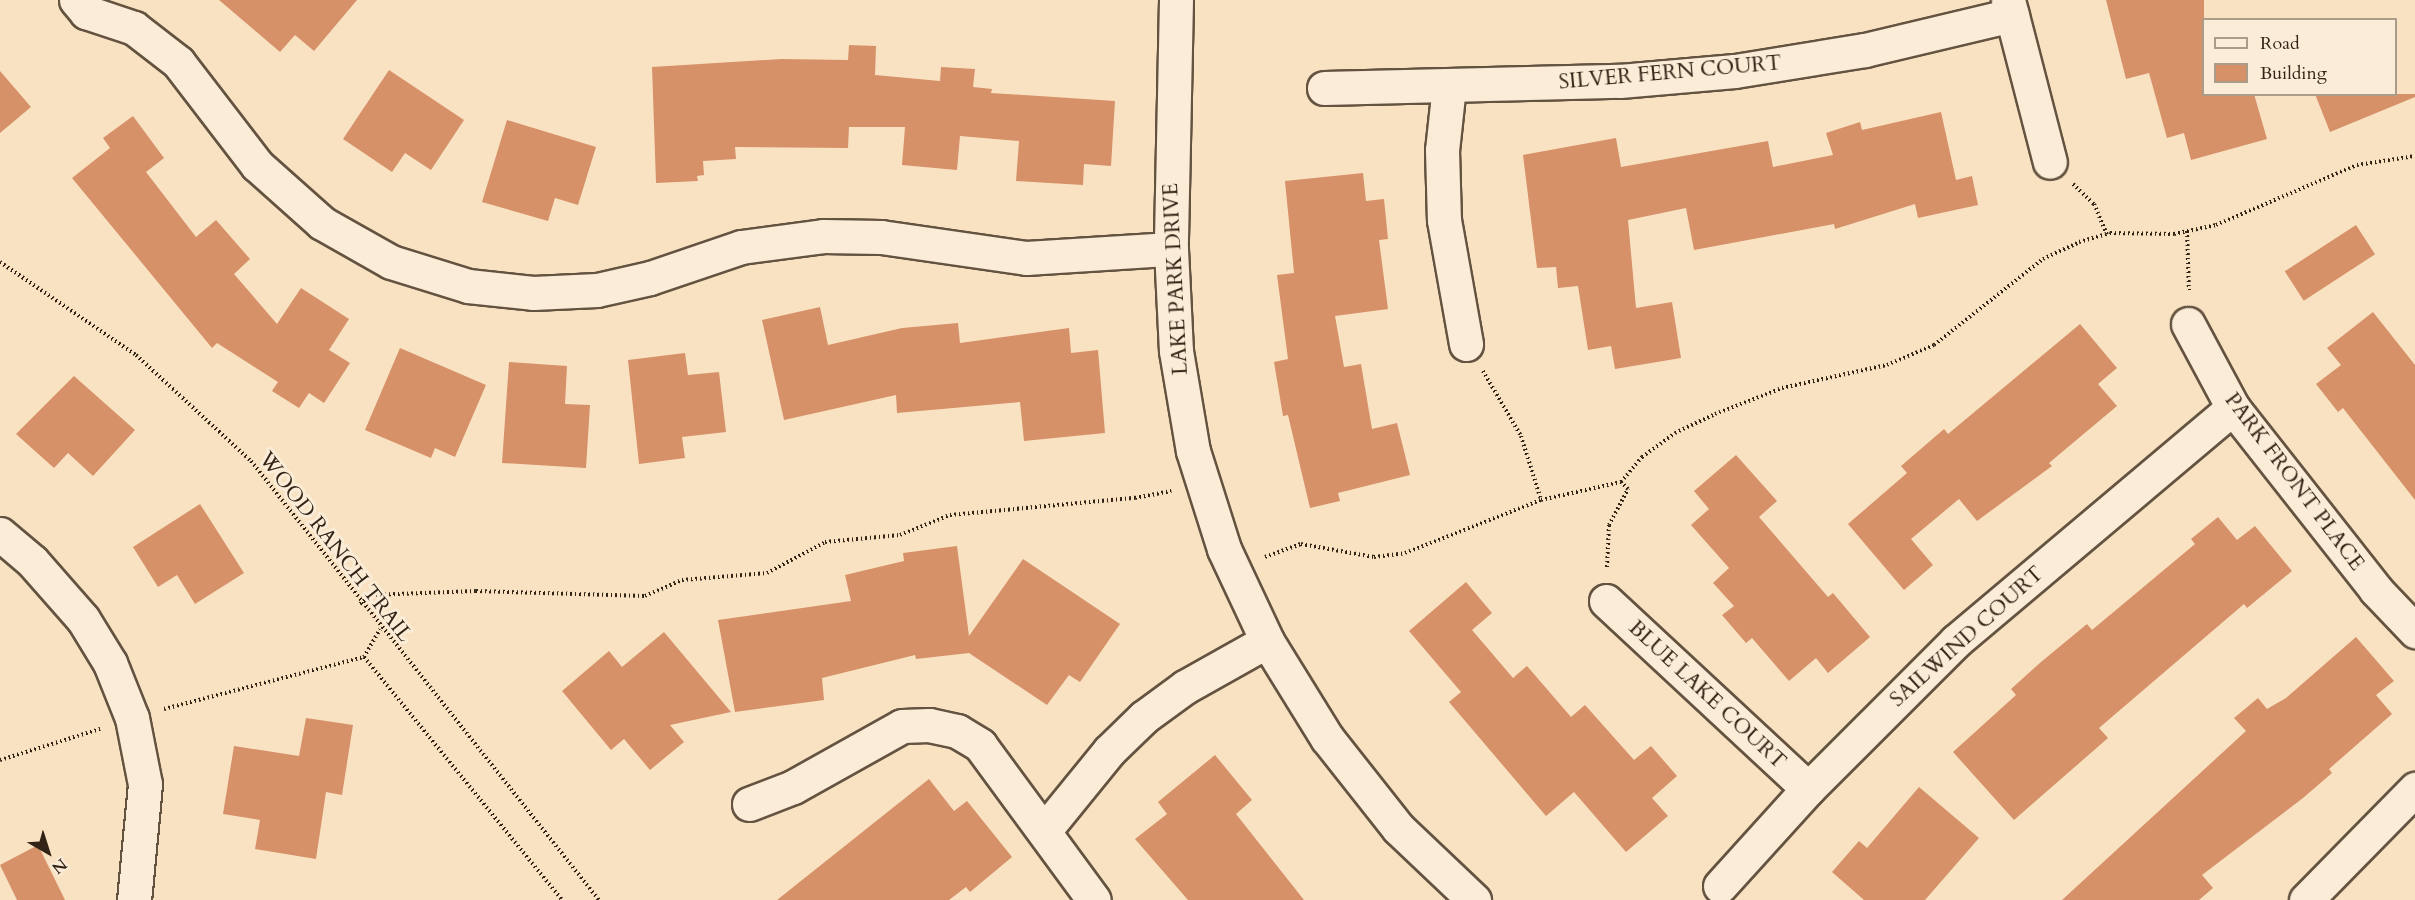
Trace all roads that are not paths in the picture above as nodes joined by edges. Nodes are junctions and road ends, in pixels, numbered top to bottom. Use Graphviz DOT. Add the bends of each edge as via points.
graph roads {
  1 [pos="1176,0"];
  2 [pos="81,6"];
  3 [pos="2010,8"];
  4 [pos="1449,86"];
  5 [pos="1324,88"];
  6 [pos="2050,162"];
  7 [pos="1171,249"];
  8 [pos="2188,324"];
  9 [pos="1466,344"];
  10 [pos="2233,408"];
  11 [pos="0,534"];
  12 [pos="1606,601"];
  13 [pos="2415,631"];
  14 [pos="1267,641"];
  15 [pos="1808,789"];
  16 [pos="2415,789"];
  17 [pos="749,804"];
  18 [pos="1044,831"];
  19 [pos="1720,886"];
  20 [pos="134,900"];
  21 [pos="1094,900"];
  22 [pos="1474,900"];
  23 [pos="2306,900"];
  1 -- 7 [label="street, LAKE PARK DRIVE"];
  2 -- 7 [label="street" via="134,28 178,62 257,165 322,223 391,262 468,286 533,293 597,290 650,278 741,247 823,236 881,237 1026,258"];
  3 -- 4 [label="street, SILVER FERN COURT" via="1865,50 1735,71 1620,81"];
  3 -- 6 [label="street"];
  4 -- 5 [label="street, SILVER FERN COURT"];
  4 -- 9 [label="street" via="1442,150 1444,220"];
  7 -- 14 [label="street, LAKE PARK DRIVE" via="1176,351 1203,482 1234,571"];
  8 -- 10 [label="street, PARK FRONT PLACE"];
  10 -- 13 [label="street, PARK FRONT PLACE" via="2376,590"];
  10 -- 15 [label="street, SAILWIND COURT" via="1956,641"];
  11 -- 20 [label="street" via="32,561 83,619 110,663 132,718 145,784"];
  12 -- 15 [label="street, BLUE LAKE COURT"];
  14 -- 18 [label="street" via="1185,687 1144,717 1109,751"];
  14 -- 22 [label="street, LAKE PARK DRIVE" via="1327,738 1398,828"];
  15 -- 19 [label="street, SAILWIND COURT"];
  16 -- 23 [label="street"];
  17 -- 18 [label="street" via="793,787 902,726 929,725 957,731 980,745"];
  18 -- 21 [label="street"];
}
